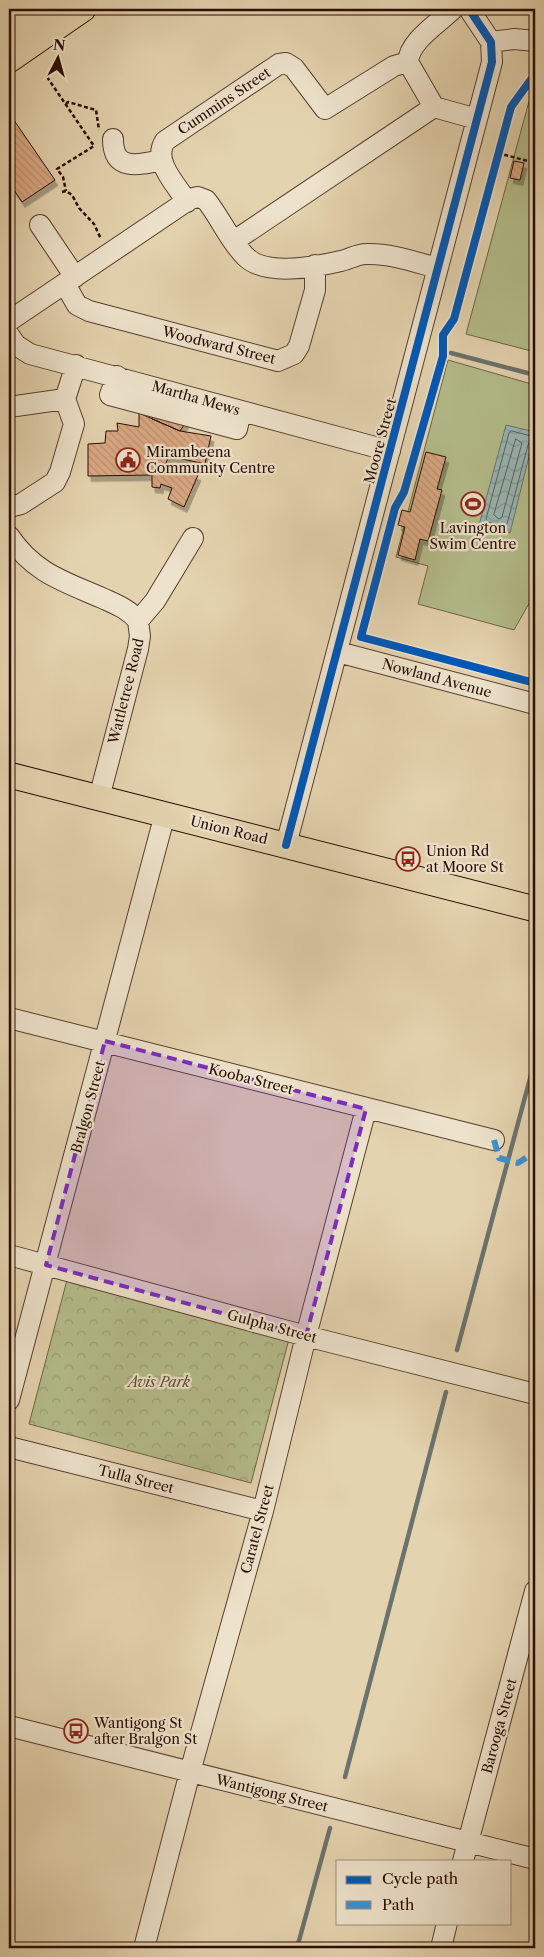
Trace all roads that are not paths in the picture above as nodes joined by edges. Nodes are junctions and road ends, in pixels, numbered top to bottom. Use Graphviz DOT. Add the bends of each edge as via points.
graph roads {
  1 [pos="45,9"];
  2 [pos="83,9"];
  3 [pos="468,9"];
  4 [pos="449,13"];
  5 [pos="9,33"];
  6 [pos="535,41"];
  7 [pos="491,42"];
  8 [pos="9,60"];
  9 [pos="408,62"];
  10 [pos="434,107"];
  11 [pos="477,119"];
  12 [pos="106,136"];
  13 [pos="161,160"];
  14 [pos="194,199"];
  15 [pos="40,225"];
  16 [pos="234,241"];
  17 [pos="314,265"];
  18 [pos="438,268"];
  19 [pos="70,281"];
  20 [pos="9,322"];
  21 [pos="9,335"];
  22 [pos="76,364"];
  23 [pos="65,399"];
  24 [pos="9,407"];
  25 [pos="390,452"];
  26 [pos="9,507"];
  27 [pos="9,536"];
  28 [pos="193,538"];
  29 [pos="138,621"];
  30 [pos="338,652"];
  31 [pos="535,704"];
  32 [pos="9,775"];
  33 [pos="99,798"];
  34 [pos="165,814"];
  35 [pos="286,845"];
  36 [pos="535,909"];
  37 [pos="9,1018"];
  38 [pos="105,1041"];
  39 [pos="366,1109"];
  40 [pos="494,1140"];
  41 [pos="9,1255"];
  42 [pos="46,1265"];
  43 [pos="306,1336"];
  44 [pos="535,1394"];
  45 [pos="9,1400"];
  46 [pos="9,1447"];
  47 [pos="263,1511"];
  48 [pos="535,1591"];
  49 [pos="9,1726"];
  50 [pos="190,1772"];
  51 [pos="466,1851"];
  52 [pos="535,1859"];
  53 [pos="447,1924"];
  54 [pos="144,1948"];
  55 [pos="441,1948"];
  1 -- 5 [label="main road"];
  2 -- 8 [label="main road"];
  3 -- 7 [label="street"];
  4 -- 9 [label="street" via="414,46"];
  6 -- 7 [label="street"];
  7 -- 11 [label="street, Moore Street" via="492,62"];
  9 -- 10 [label="street"];
  9 -- 13 [label="street, Cummins Street" via="394,66 325,110 291,65 279,64 169,137 161,147"];
  10 -- 11 [label="street"];
  10 -- 16 [label="street"];
  11 -- 18 [label="street, Moore Street"];
  12 -- 13 [label="street" via="124,163 133,165"];
  13 -- 14 [label="street"];
  14 -- 16 [label="street" via="209,203"];
  14 -- 19 [label="street"];
  15 -- 19 [label="street"];
  16 -- 17 [label="street" via="255,264 297,268"];
  17 -- 18 [label="street" via="372,254"];
  17 -- 19 [label="street, Woodward Street" via="315,290 299,346 294,354 278,361 89,311 77,305"];
  18 -- 25 [label="street, Moore Street"];
  19 -- 20 [label="street"];
  21 -- 22 [label="street" via="16,345 30,354"];
  22 -- 23 [label="street"];
  22 -- 25 [label="street, Martha Mews" via="117,376 110,395 237,429 241,411"];
  23 -- 24 [label="street"];
  23 -- 26 [label="street" via="74,424 55,482 21,504"];
  25 -- 30 [label="street, Moore Street"];
  27 -- 29 [label="street, Wattletree Road" via="26,559 40,570 119,606"];
  28 -- 29 [label="street" via="155,601"];
  29 -- 33 [label="street, Wattletree Road" via="138,649"];
  30 -- 31 [label="street, Nowland Avenue"];
  30 -- 35 [label="street, Moore Street"];
  32 -- 33 [label="main road, Union Road"];
  33 -- 34 [label="main road, Union Road"];
  34 -- 35 [label="main road, Union Road"];
  34 -- 38 [label="street, Bralgon Street"];
  35 -- 36 [label="main road, Union Road"];
  37 -- 38 [label="street, Kooba Street"];
  38 -- 39 [label="street, Kooba Street"];
  38 -- 42 [label="street, Bralgon Street"];
  39 -- 40 [label="street, Kooba Street"];
  39 -- 43 [label="street, Caratel Street"];
  41 -- 42 [label="street, Gulpha Street"];
  42 -- 43 [label="street, Gulpha Street"];
  42 -- 45 [label="street, Bralgon Street"];
  43 -- 44 [label="street, Gulpha Street"];
  43 -- 47 [label="street, Caratel Street"];
  46 -- 47 [label="street, Tulla Street"];
  47 -- 50 [label="street, Caratel Street"];
  48 -- 51 [label="street, Barooga Street"];
  49 -- 50 [label="street, Wantigong Street"];
  50 -- 51 [label="street, Wantigong Street"];
  50 -- 54 [label="street, Caratel Street"];
  51 -- 52 [label="street, Wantigong Street"];
  53 -- 55 [label="street"];
}
